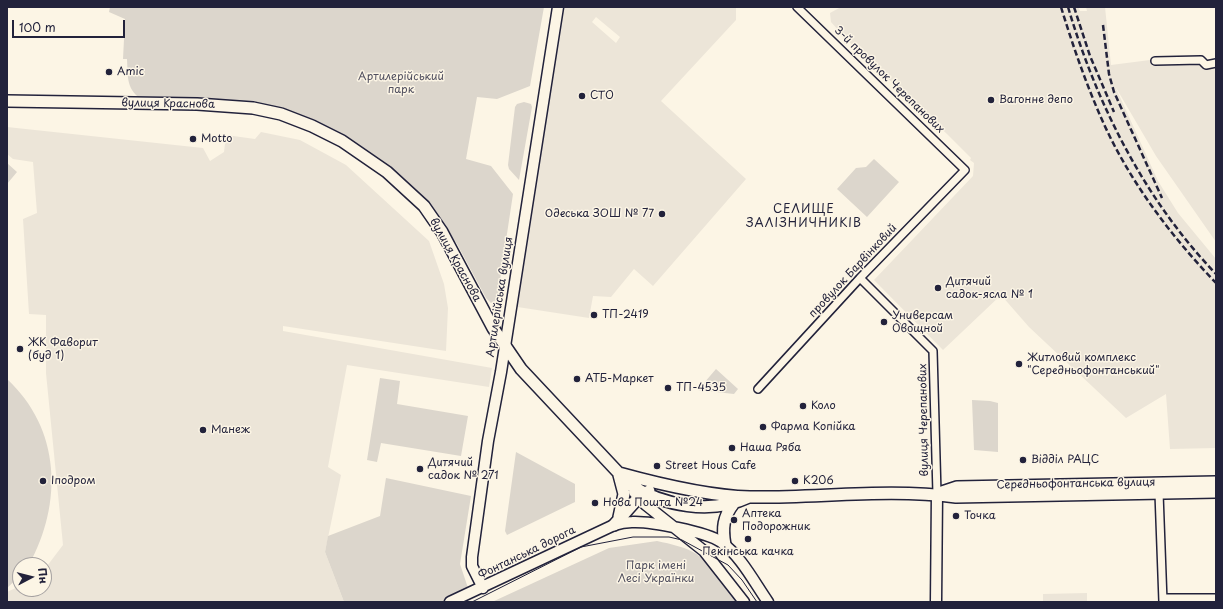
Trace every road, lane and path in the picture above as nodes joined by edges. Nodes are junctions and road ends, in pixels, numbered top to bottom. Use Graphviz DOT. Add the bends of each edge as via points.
graph roads {
  1 [pos="558,7"];
  2 [pos="797,7"];
  3 [pos="1155,61"];
  4 [pos="1216,63"];
  5 [pos="7,101"];
  6 [pos="965,170"];
  7 [pos="860,278"];
  8 [pos="504,345"];
  9 [pos="758,389"];
  10 [pos="618,472"];
  11 [pos="1216,482"];
  12 [pos="669,485"];
  13 [pos="1216,492"];
  14 [pos="1159,493"];
  15 [pos="936,494"];
  16 [pos="642,496"];
  17 [pos="749,497"];
  18 [pos="734,503"];
  19 [pos="616,522"];
  20 [pos="675,528"];
  21 [pos="724,545"];
  22 [pos="713,562"];
  23 [pos="483,588"];
  24 [pos="1216,598"];
  25 [pos="1163,600"];
  26 [pos="450,602"];
  27 [pos="744,602"];
  28 [pos="768,602"];
  29 [pos="936,602"];
  1 -- 8 [label="street, Артилерійська вулиця"];
  2 -- 6 [label="street, 3-й провулок Черепанових"];
  3 -- 4 [label="street" via="1201,60 1206,65"];
  5 -- 8 [label="main road, вулиця Краснова" via="197,104 253,108 281,114 342,140 387,172 424,206 442,232"];
  6 -- 7 [label="street, провулок Барвінковий"];
  7 -- 9 [label="street, провулок Барвінковий"];
  7 -- 15 [label="street, вулиця Черепанових" via="933,351"];
  8 -- 10 [label="main road, вулиця Краснова" via="521,369"];
  8 -- 23 [label="street, Артилерійська вулиця" via="472,557 472,566"];
  10 -- 12 [label="main road, Середньофонтанська вулиця"];
  10 -- 16 [label="main road, Середньофонтанська вулиця"];
  10 -- 19 [label="main road" via="624,494"];
  11 -- 15 [label="main road, Середньофонтанська вулиця" via="957,487"];
  12 -- 16 [label="main road"];
  12 -- 17 [label="main road, Середньофонтанська вулиця"];
  13 -- 14 [label="main road, Середньофонтанська вулиця"];
  14 -- 15 [label="main road, Середньофонтанська вулиця" via="956,497"];
  14 -- 25 [label="street"];
  15 -- 17 [label="main road, Середньофонтанська вулиця"];
  15 -- 29 [label="street"];
  16 -- 18 [label="main road, Середньофонтанська вулиця" via="675,504"];
  16 -- 19 [label="main road"];
  16 -- 20 [label="street"];
  17 -- 18 [label="main road, Середньофонтанська вулиця"];
  18 -- 21 [label="main road" via="724,519"];
  19 -- 20 [label="street" via="639,522"];
  19 -- 23 [label="street, Фонтанська дорога"];
  20 -- 21 [label="street" via="712,537"];
  20 -- 22 [label="street" via="704,551"];
  21 -- 22 [label="street" via="716,549"];
  21 -- 28 [label="street"];
  22 -- 27 [label="street"];
  23 -- 26 [label="street, Фонтанська дорога"];
  24 -- 25 [label="street"];
}
